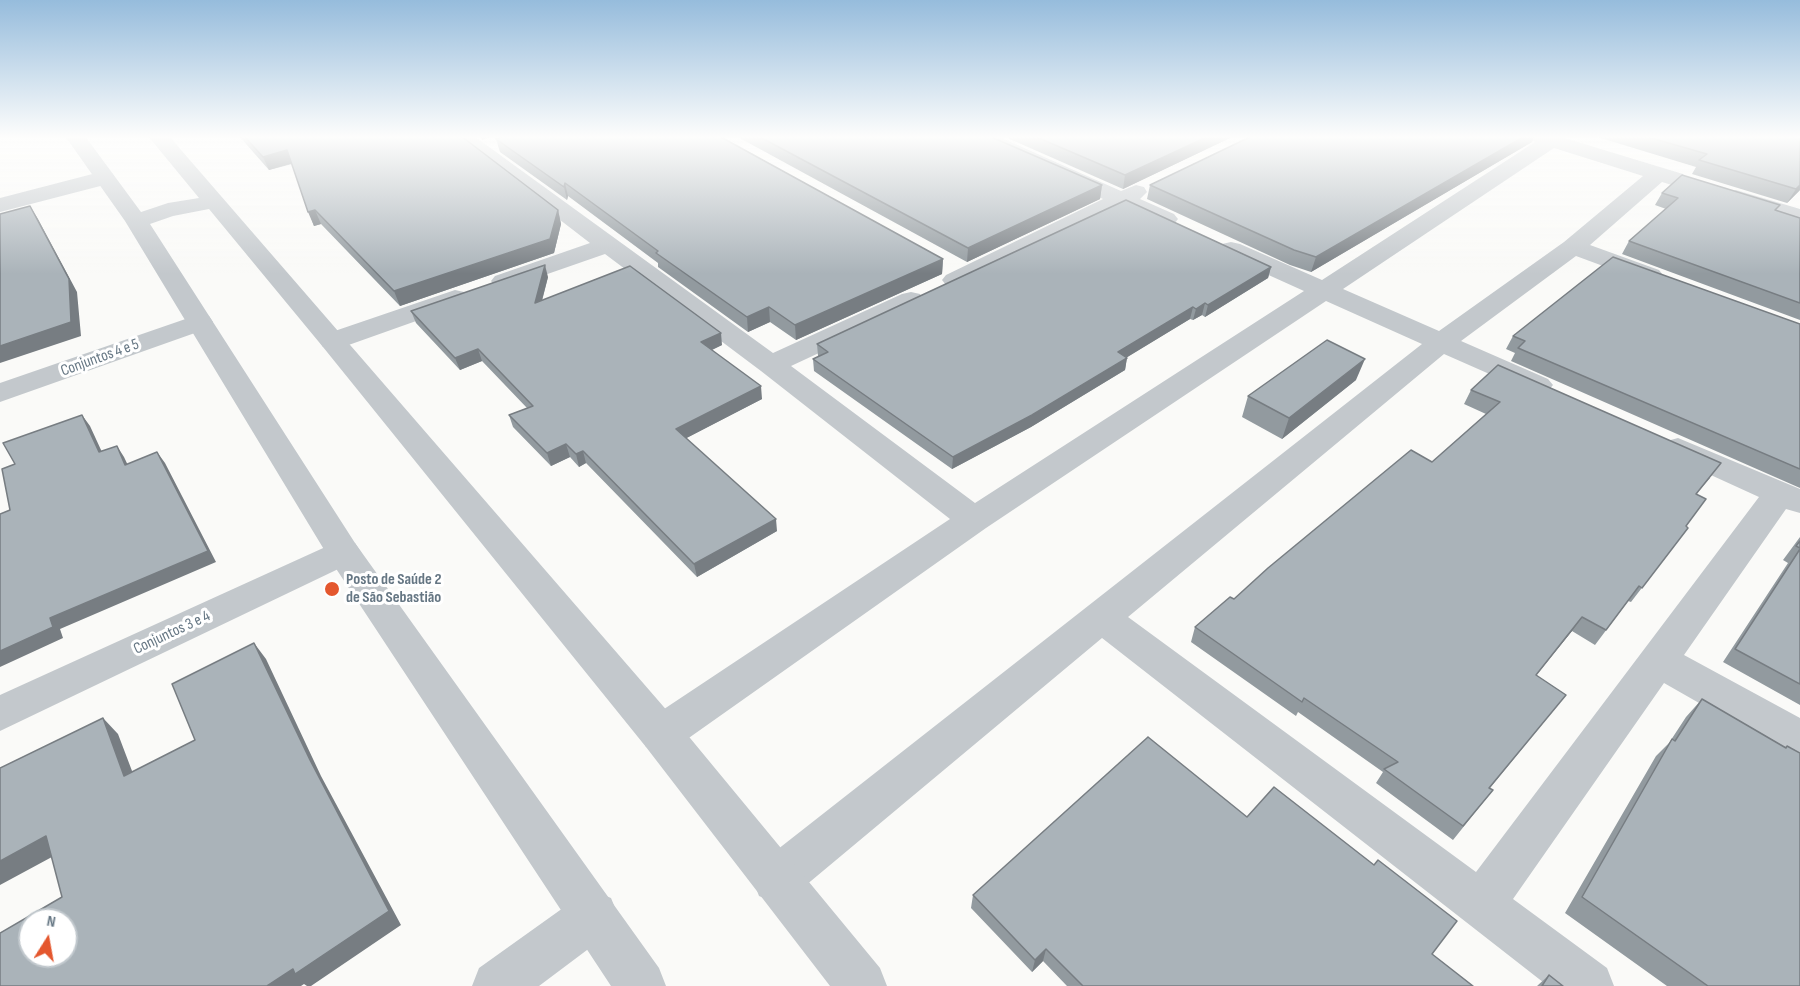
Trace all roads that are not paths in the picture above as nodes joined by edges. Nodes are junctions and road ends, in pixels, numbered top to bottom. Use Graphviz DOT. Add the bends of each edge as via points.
graph roads {
  1 [pos="89,182"];
  2 [pos="107,182"];
  3 [pos="196,182"];
  4 [pos="523,182"];
  5 [pos="1084,182"];
  6 [pos="1480,182"];
  7 [pos="1649,182"];
  8 [pos="1687,182"];
  9 [pos="1691,183"];
  10 [pos="1153,184"];
  11 [pos="1713,190"];
  12 [pos="1123,199"];
  13 [pos="212,202"];
  14 [pos="0,205"];
  15 [pos="1800,216"];
  16 [pos="136,221"];
  17 [pos="607,245"];
  18 [pos="1573,247"];
  19 [pos="1670,283"];
  20 [pos="1321,291"];
  21 [pos="200,322"];
  22 [pos="333,341"];
  23 [pos="1441,342"];
  24 [pos="771,365"];
  25 [pos="0,393"];
  26 [pos="1561,396"];
  27 [pos="1649,435"];
  28 [pos="1790,497"];
  29 [pos="974,520"];
  30 [pos="343,552"];
  31 [pos="1101,617"];
  32 [pos="1658,660"];
  33 [pos="0,714"];
  34 [pos="661,734"];
  35 [pos="1800,739"];
  36 [pos="776,880"];
  37 [pos="1480,905"];
  38 [pos="594,915"];
  39 [pos="497,986"];
  40 [pos="640,986"];
  41 [pos="862,986"];
  42 [pos="1589,986"];
  1 -- 14 [label="street"];
  2 -- 16 [label="street"];
  3 -- 13 [label="street"];
  4 -- 17 [label="street"];
  5 -- 12 [label="street"];
  6 -- 20 [label="street"];
  7 -- 18 [label="street"];
  8 -- 9 [label="street"];
  10 -- 12 [label="street"];
  11 -- 15 [label="street"];
  12 -- 20 [label="street"];
  12 -- 24 [label="street" via="956,269"];
  13 -- 16 [label="street" via="189,204"];
  13 -- 22 [label="street"];
  16 -- 21 [label="street"];
  17 -- 22 [label="street"];
  17 -- 24 [label="street"];
  18 -- 19 [label="street"];
  18 -- 23 [label="street"];
  20 -- 23 [label="street"];
  20 -- 29 [label="street"];
  21 -- 25 [label="street, Conjuntos 4 e 5"];
  21 -- 30 [label="street"];
  22 -- 34 [label="street"];
  23 -- 26 [label="street"];
  23 -- 31 [label="street"];
  24 -- 29 [label="street"];
  27 -- 28 [label="street"];
  28 -- 32 [label="street"];
  29 -- 34 [label="street"];
  30 -- 33 [label="street, Conjuntos 3 e 4"];
  30 -- 38 [label="street"];
  31 -- 36 [label="street"];
  31 -- 37 [label="street"];
  32 -- 35 [label="street"];
  32 -- 37 [label="street"];
  34 -- 36 [label="street"];
  36 -- 41 [label="street"];
  37 -- 42 [label="street"];
  38 -- 39 [label="street"];
  38 -- 40 [label="street"];
}
